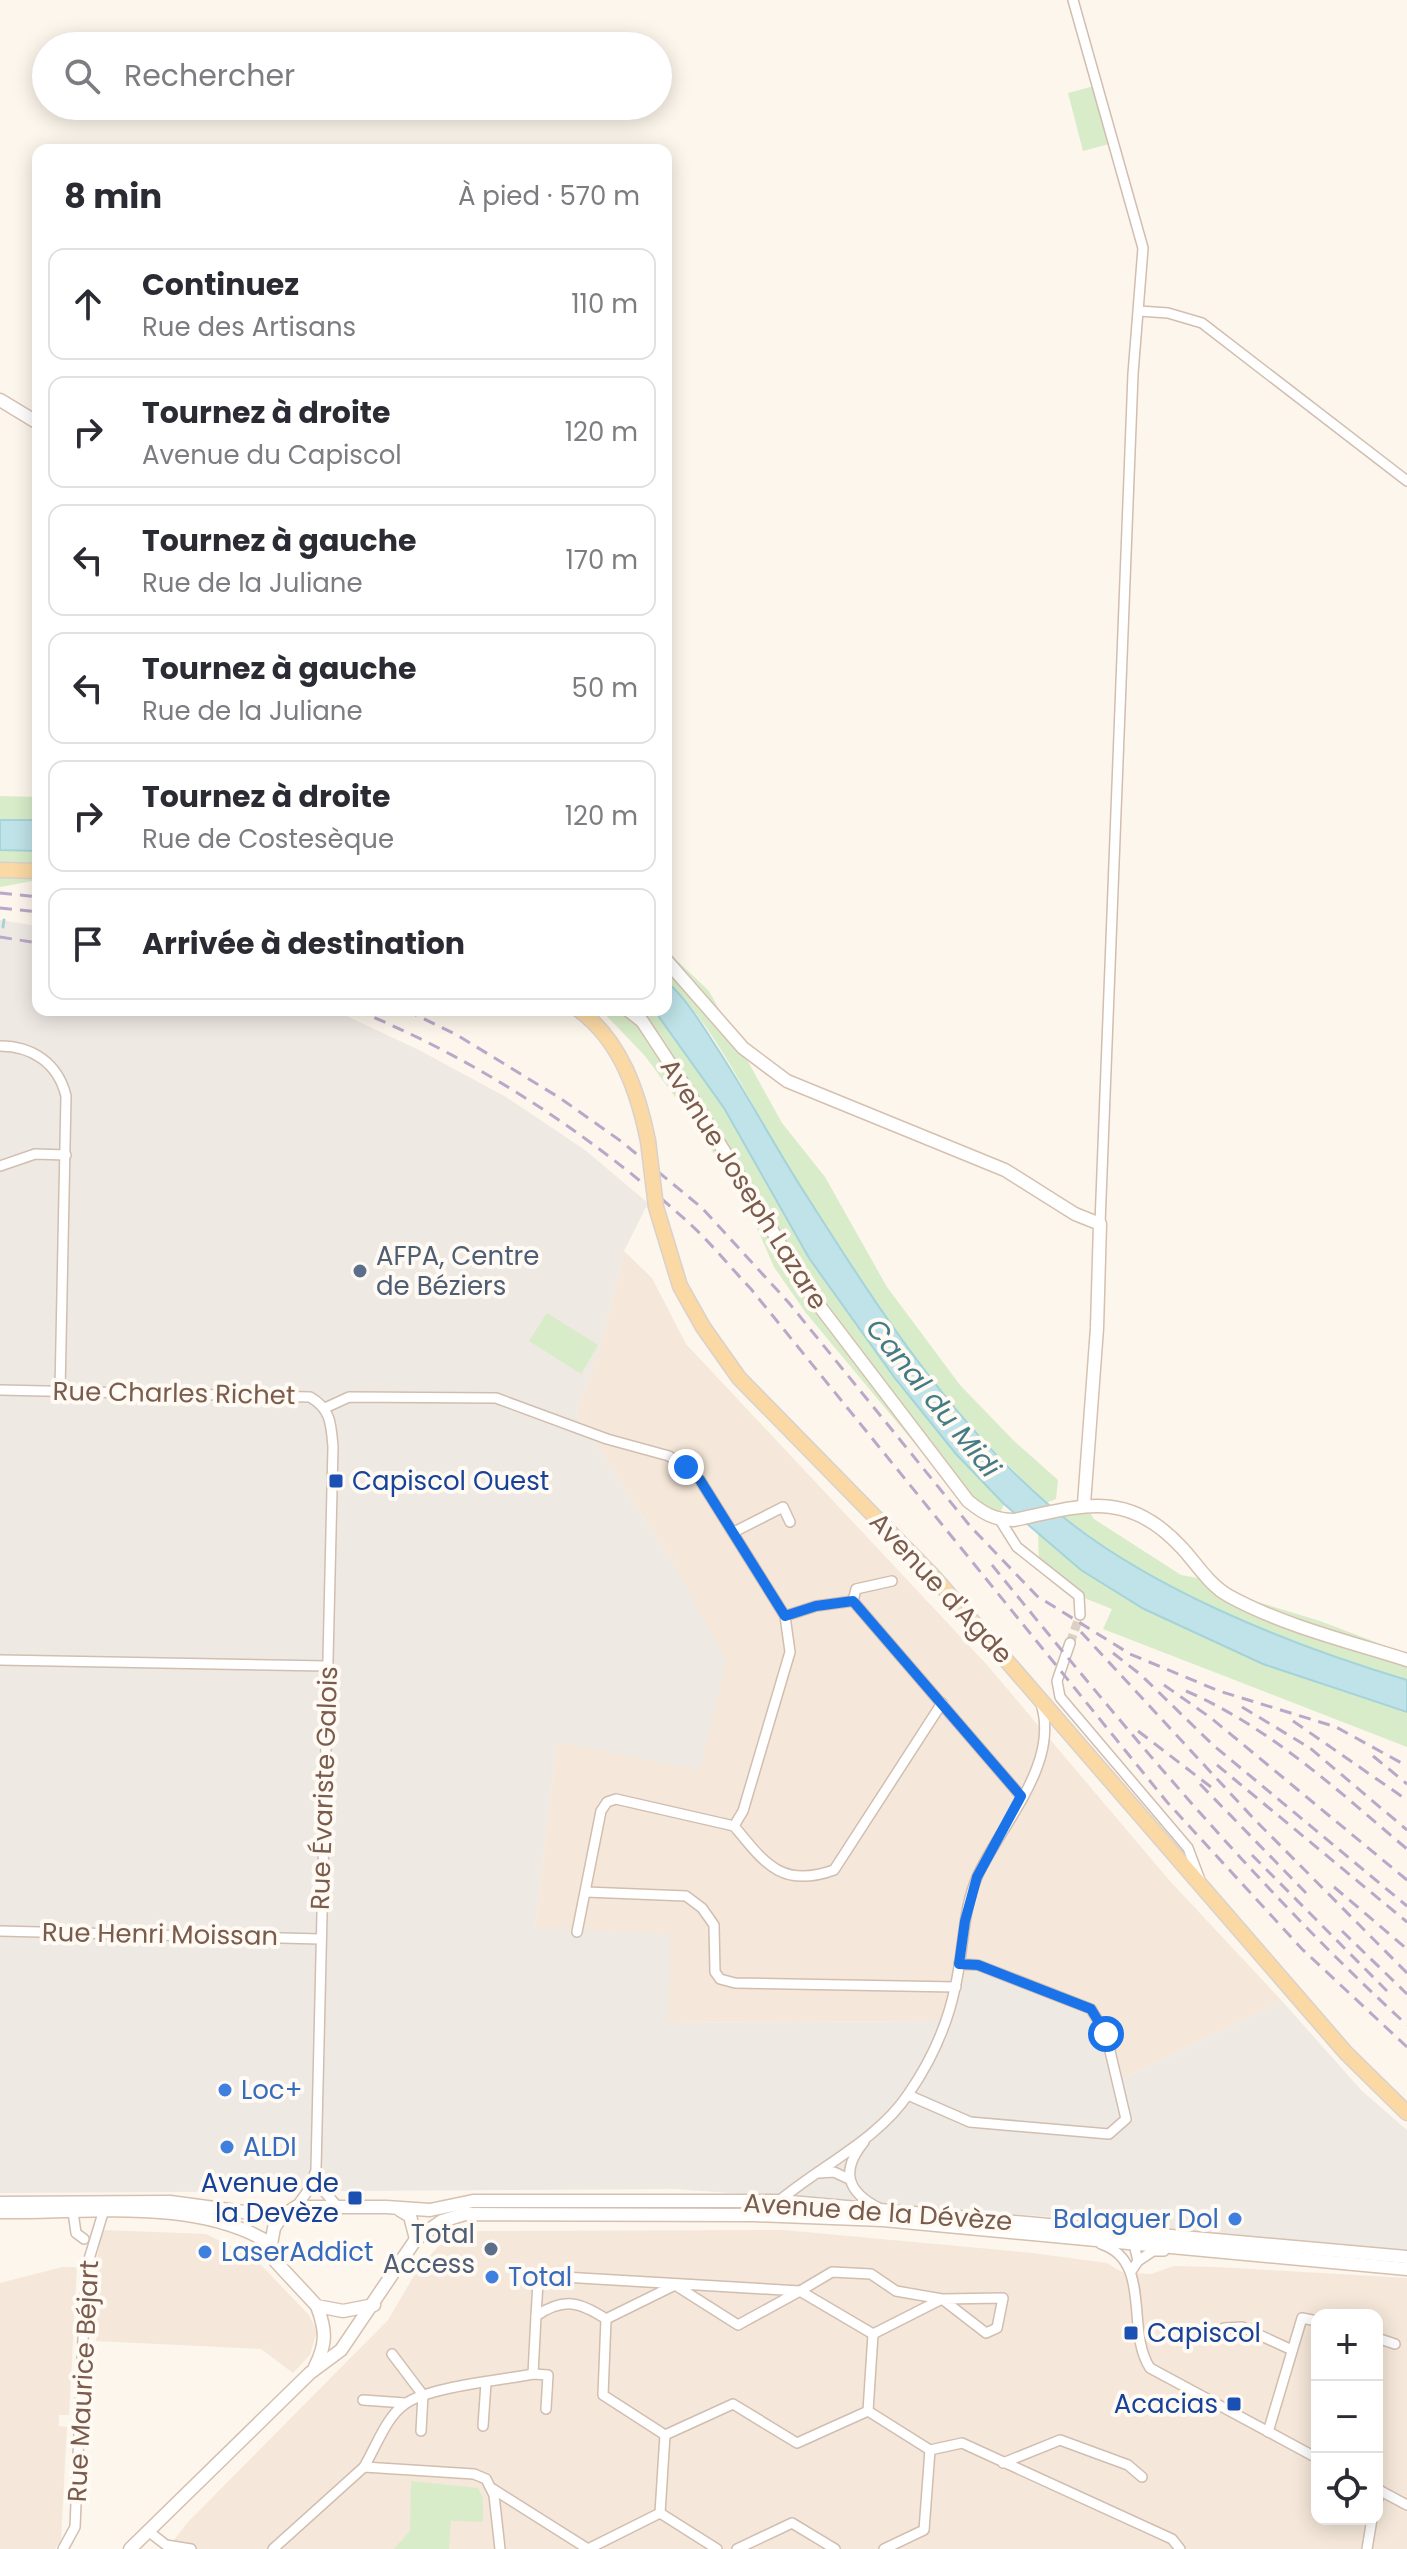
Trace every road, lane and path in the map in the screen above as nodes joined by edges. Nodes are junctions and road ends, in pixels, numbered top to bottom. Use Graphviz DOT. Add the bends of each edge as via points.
graph roads {
  1 [pos="1073,0"];
  2 [pos="1139,311"];
  3 [pos="0,400"];
  4 [pos="32,419"];
  5 [pos="1407,481"];
  6 [pos="0,870"];
  7 [pos="32,871"];
  8 [pos="672,967"];
  9 [pos="585,1016"];
  10 [pos="636,1016"];
  11 [pos="0,1046"];
  12 [pos="66,1155"];
  13 [pos="0,1166"];
  14 [pos="1100,1224"];
  15 [pos="0,1390"];
  16 [pos="60,1391"];
  17 [pos="325,1408"];
  18 [pos="1078,1506"];
  19 [pos="1007,1520"];
  20 [pos="790,1522"];
  21 [pos="734,1532"];
  22 [pos="892,1581"];
  23 [pos="853,1601"];
  24 [pos="1080,1615"];
  25 [pos="785,1616"];
  26 [pos="1070,1643"];
  27 [pos="0,1660"];
  28 [pos="1407,1660"];
  29 [pos="327,1666"];
  30 [pos="1037,1693"];
  31 [pos="942,1703"];
  32 [pos="1021,1796"];
  33 [pos="734,1826"];
  34 [pos="1202,1884"];
  35 [pos="586,1892"];
  36 [pos="0,1931"];
  37 [pos="577,1932"];
  38 [pos="320,1939"];
  39 [pos="959,1964"];
  40 [pos="956,1987"];
  41 [pos="908,2095"];
  42 [pos="1407,2113"];
  43 [pos="871,2133"];
  44 [pos="316,2169"];
  45 [pos="817,2174"];
  46 [pos="849,2179"];
  47 [pos="779,2201"];
  48 [pos="857,2202"];
  49 [pos="0,2203"];
  50 [pos="296,2207"];
  51 [pos="338,2207"];
  52 [pos="398,2208"];
  53 [pos="0,2212"];
  54 [pos="73,2212"];
  55 [pos="103,2213"];
  56 [pos="754,2215"];
  57 [pos="281,2217"];
  58 [pos="1052,2225"];
  59 [pos="84,2239"];
  60 [pos="416,2239"];
  61 [pos="1212,2239"];
  62 [pos="1089,2241"];
  63 [pos="1131,2243"];
  64 [pos="271,2244"];
  65 [pos="1197,2249"];
  66 [pos="1407,2257"];
  67 [pos="1132,2263"];
  68 [pos="1407,2269"];
  69 [pos="675,2285"];
  70 [pos="800,2291"];
  71 [pos="942,2299"];
  72 [pos="374,2305"];
  73 [pos="317,2306"];
  74 [pos="536,2316"];
  75 [pos="606,2319"];
  76 [pos="1311,2320"];
  77 [pos="1224,2328"];
  78 [pos="873,2334"];
  79 [pos="1383,2340"];
  80 [pos="1395,2344"];
  81 [pos="1292,2350"];
  82 [pos="392,2354"];
  83 [pos="313,2371"];
  84 [pos="533,2374"];
  85 [pos="486,2383"];
  86 [pos="423,2395"];
  87 [pos="363,2400"];
  88 [pos="405,2403"];
  89 [pos="546,2409"];
  90 [pos="868,2411"];
  91 [pos="483,2426"];
  92 [pos="421,2431"];
  93 [pos="1268,2432"];
  94 [pos="665,2435"];
  95 [pos="930,2450"];
  96 [pos="1311,2455"];
  97 [pos="1003,2463"];
  98 [pos="364,2467"];
  99 [pos="1142,2477"];
  100 [pos="493,2489"];
  101 [pos="1383,2492"];
  102 [pos="1407,2505"];
  103 [pos="660,2513"];
  104 [pos="1371,2525"];
  105 [pos="148,2531"];
  106 [pos="63,2549"];
  107 [pos="130,2549"];
  108 [pos="191,2549"];
  109 [pos="273,2549"];
  110 [pos="500,2549"];
  111 [pos="588,2549"];
  112 [pos="717,2549"];
  113 [pos="737,2549"];
  114 [pos="835,2549"];
  115 [pos="884,2549"];
  116 [pos="1180,2549"];
  117 [pos="1367,2549"];
  1 -- 2 [label="street" via="1143,248"];
  2 -- 5 [label="street" via="1202,323"];
  2 -- 14 [label="street"];
  3 -- 4 [label="main road"];
  6 -- 7 [label="main road"];
  8 -- 14 [label="main road" via="743,1048 787,1081 1005,1170"];
  9 -- 30 [label="main road, Avenue d'Agde, bridge" via="611,1040 634,1085 656,1207 680,1286 703,1327 739,1378 935,1578"];
  10 -- 19 [label="main road, Avenue Joseph Lazare" via="684,1085 811,1295 968,1501 983,1514"];
  11 -- 12 [label="street" via="29,1050 58,1075 66,1096"];
  12 -- 13 [label="street" via="35,1154"];
  12 -- 16 [label="street"];
  14 -- 18 [label="main road" via="1097,1328"];
  15 -- 16 [label="street, Rue Charles Richet"];
  16 -- 17 [label="street, Rue Charles Richet" via="310,1397"];
  17 -- 21 [label="street, Rue Charles Richet" via="349,1397 496,1398 669,1456 700,1480"];
  17 -- 29 [label="street, Rue Évariste Galois" via="333,1447"];
  18 -- 19 [label="main road"];
  18 -- 28 [label="main road" via="1116,1506 1154,1522 1225,1594 1271,1617"];
  19 -- 24 [label="street" via="1017,1547 1079,1596"];
  20 -- 21 [label="street" via="783,1507"];
  21 -- 25 [label="street, Rue Charles Richet"];
  22 -- 23 [label="street" via="856,1589"];
  23 -- 25 [label="street"];
  23 -- 31 [label="street"];
  25 -- 33 [label="street" via="790,1652"];
  26 -- 34 [label="street" via="1057,1681 1060,1697 1188,1848"];
  27 -- 29 [label="street"];
  29 -- 38 [label="street, Rue Évariste Galois"];
  30 -- 32 [label="street" via="1046,1737 1042,1761"];
  30 -- 34 [label="main road, Avenue d'Agde"];
  31 -- 32 [label="street"];
  31 -- 33 [label="street" via="834,1870 782,1873 768,1868"];
  32 -- 39 [label="street" via="977,1877"];
  33 -- 35 [label="street" via="616,1799 607,1802"];
  34 -- 42 [label="main road, Avenue d'Agde" via="1346,2053"];
  35 -- 37 [label="street"];
  35 -- 40 [label="street" via="686,1896 714,1925 715,1972 735,1983"];
  36 -- 38 [label="street, Rue Henri Moissan"];
  38 -- 44 [label="street, Rue Évariste Galois"];
  39 -- 40 [label="street"];
  39 -- 41 [label="street" via="978,1965 1091,2009 1106,2034 1126,2119 1109,2134 984,2124"];
  40 -- 41 [label="street" via="943,2032"];
  41 -- 43 [label="street"];
  43 -- 45 [label="street"];
  43 -- 46 [label="street" via="851,2164"];
  44 -- 50 [label="street, Rue Évariste Galois"];
  44 -- 51 [label="street, Rue Évariste Galois" via="321,2188"];
  45 -- 46 [label="street" via="834,2172"];
  45 -- 47 [label="street"];
  46 -- 48 [label="street"];
  47 -- 48 [label="main road, Avenue de la Dévèze"];
  47 -- 52 [label="main road, Avenue de la Dévèze" via="473,2201 430,2210"];
  48 -- 56 [label="street" via="846,2215"];
  48 -- 58 [label="main road, Avenue de la Dévèze" via="883,2210"];
  49 -- 57 [label="main road" via="170,2202"];
  50 -- 51 [label="main road"];
  50 -- 57 [label="main road"];
  51 -- 52 [label="main road"];
  52 -- 60 [label="main road" via="410,2216"];
  53 -- 54 [label="main road"];
  54 -- 55 [label="main road"];
  54 -- 59 [label="street, Rue Maurice Béjart" via="76,2233"];
  55 -- 64 [label="main road" via="208,2217"];
  55 -- 106 [label="street, Rue Maurice Béjart" via="86,2269 75,2527"];
  56 -- 60 [label="main road, Avenue de la Dévèze" via="465,2214"];
  56 -- 62 [label="main road, Avenue de la Dévèze" via="883,2220"];
  57 -- 64 [label="main road"];
  58 -- 61 [label="main road, Avenue de la Dévèze"];
  58 -- 63 [label="street"];
  60 -- 72 [label="main road"];
  61 -- 63 [label="street"];
  61 -- 66 [label="main road, Avenue de la Dévèze"];
  62 -- 63 [label="main road, Avenue de la Dévèze"];
  62 -- 67 [label="street" via="1113,2248"];
  63 -- 65 [label="main road, Avenue de la Dévèze"];
  63 -- 67 [label="street"];
  64 -- 73 [label="main road" via="276,2262"];
  65 -- 67 [label="street" via="1153,2251"];
  65 -- 68 [label="main road, Avenue de la Dévèze"];
  67 -- 93 [label="street" via="1139,2346 1150,2368"];
  69 -- 70 [label="street"];
  69 -- 70 [label="street" via="738,2325"];
  69 -- 74 [label="street" via="546,2276 538,2282"];
  69 -- 75 [label="street"];
  70 -- 71 [label="street" via="832,2272 858,2273 871,2274 896,2291"];
  70 -- 78 [label="street"];
  71 -- 71 [label="street" via="986,2333 997,2328 1003,2298"];
  71 -- 78 [label="street"];
  72 -- 73 [label="main road" via="343,2311"];
  72 -- 83 [label="main road" via="341,2350"];
  73 -- 83 [label="main road" via="325,2328 324,2348"];
  74 -- 75 [label="street" via="568,2301"];
  74 -- 84 [label="street"];
  75 -- 94 [label="street" via="603,2395"];
  76 -- 81 [label="street" via="1302,2318"];
  77 -- 81 [label="street" via="1242,2327"];
  78 -- 90 [label="street"];
  79 -- 80 [label="street"];
  81 -- 93 [label="street"];
  82 -- 86 [label="street"];
  83 -- 105 [label="main road"];
  84 -- 85 [label="street"];
  84 -- 89 [label="street" via="548,2375"];
  85 -- 86 [label="street"];
  85 -- 91 [label="street"];
  86 -- 88 [label="street"];
  86 -- 92 [label="street"];
  87 -- 88 [label="street"];
  88 -- 98 [label="street"];
  90 -- 94 [label="street" via="797,2443 733,2404"];
  90 -- 95 [label="street"];
  93 -- 96 [label="street"];
  94 -- 103 [label="street"];
  95 -- 97 [label="street" via="962,2443"];
  95 -- 115 [label="street" via="924,2530"];
  97 -- 99 [label="street" via="1060,2440 1128,2465"];
  97 -- 116 [label="street" via="1172,2539"];
  98 -- 100 [label="street" via="474,2474"];
  98 -- 109 [label="street"];
  100 -- 110 [label="street"];
  100 -- 111 [label="street"];
  101 -- 102 [label="street"];
  103 -- 111 [label="street"];
  103 -- 112 [label="street"];
  104 -- 117 [label="street"];
  105 -- 107 [label="main road"];
  105 -- 108 [label="street" via="166,2545"];
  113 -- 114 [label="street" via="792,2523"];
}
